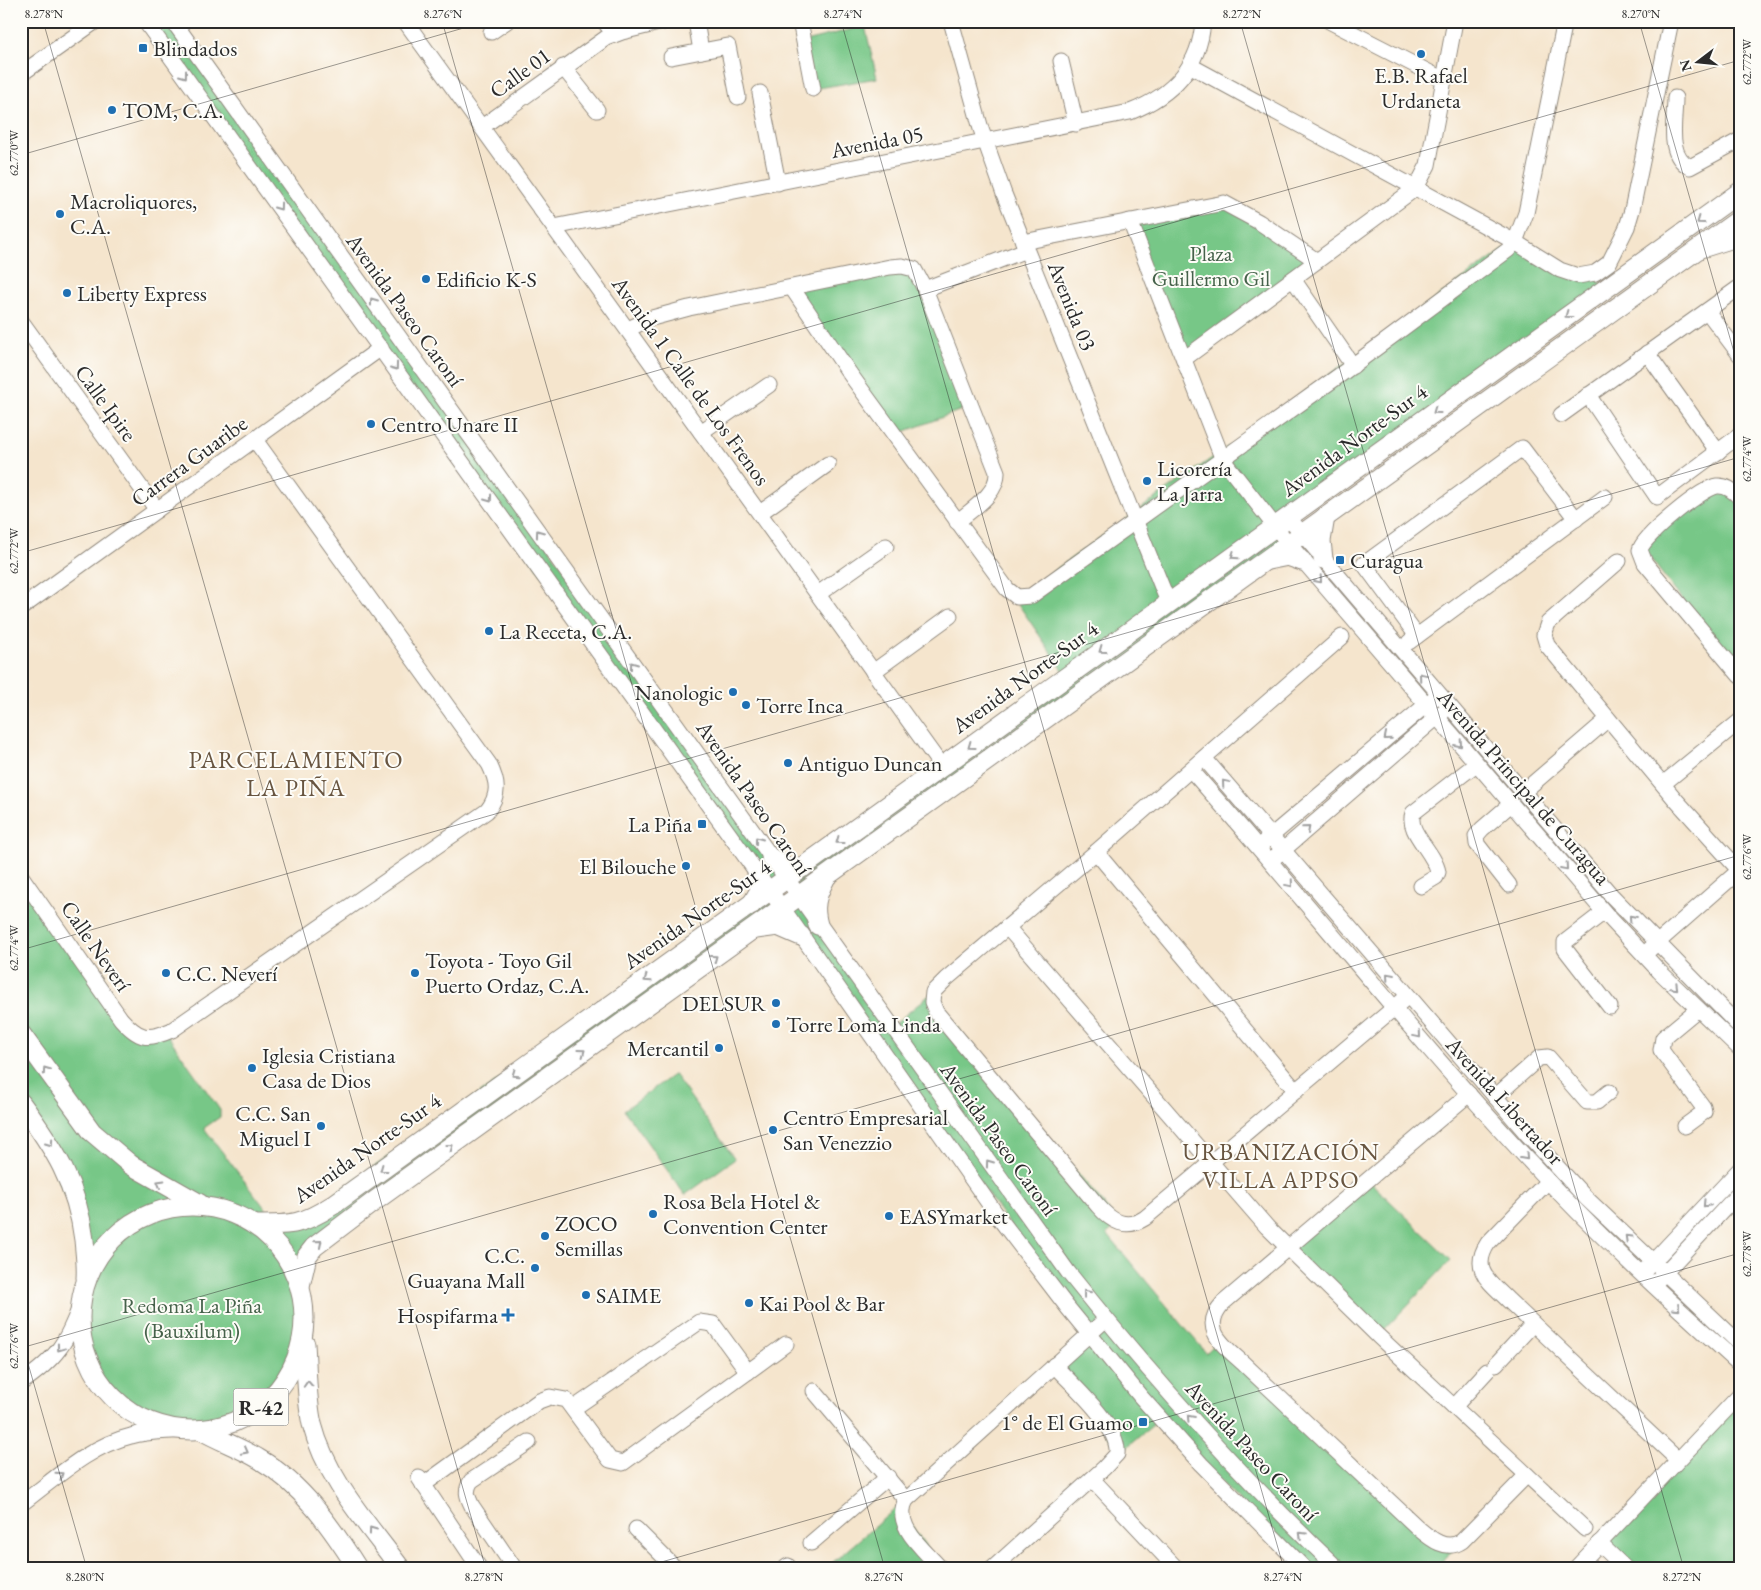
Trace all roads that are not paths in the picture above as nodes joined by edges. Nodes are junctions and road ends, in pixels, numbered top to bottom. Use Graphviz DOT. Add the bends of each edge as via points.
graph roads {
  1 [pos="96,21"];
  2 [pos="145,21"];
  3 [pos="173,21"];
  4 [pos="405,21"];
  5 [pos="506,21"];
  6 [pos="604,21"];
  7 [pos="667,21"];
  8 [pos="696,21"];
  9 [pos="800,21"];
  10 [pos="951,21"];
  11 [pos="1203,21"];
  12 [pos="1329,21"];
  13 [pos="1455,21"];
  14 [pos="1564,21"];
  15 [pos="1671,21"];
  16 [pos="491,32"];
  17 [pos="614,34"];
  18 [pos="701,51"];
  19 [pos="671,57"];
  20 [pos="1061,62"];
  21 [pos="1191,66"];
  22 [pos="563,68"];
  23 [pos="21,74"];
  24 [pos="1444,80"];
  25 [pos="813,89"];
  26 [pos="760,93"];
  27 [pos="738,97"];
  28 [pos="1675,98"];
  29 [pos="597,110"];
  30 [pos="1076,124"];
  31 [pos="482,127"];
  32 [pos="1740,140"];
  33 [pos="985,142"];
  34 [pos="778,183"];
  35 [pos="1416,188"];
  36 [pos="1740,192"];
  37 [pos="1740,219"];
  38 [pos="1130,221"];
  39 [pos="554,227"];
  40 [pos="1740,238"];
  41 [pos="1515,242"];
  42 [pos="1025,246"];
  43 [pos="1692,253"];
  44 [pos="1317,261"];
  45 [pos="1590,275"];
  46 [pos="1293,279"];
  47 [pos="1607,287"];
  48 [pos="1740,287"];
  49 [pos="792,288"];
  50 [pos="925,289"];
  51 [pos="1707,310"];
  52 [pos="21,321"];
  53 [pos="628,329"];
  54 [pos="381,348"];
  55 [pos="1647,354"];
  56 [pos="1740,355"];
  57 [pos="1184,359"];
  58 [pos="1353,366"];
  59 [pos="768,385"];
  60 [pos="1588,395"];
  61 [pos="1561,415"];
  62 [pos="701,432"];
  63 [pos="1740,435"];
  64 [pos="255,440"];
  65 [pos="1718,452"];
  66 [pos="1223,460"];
  67 [pos="828,464"];
  68 [pos="1605,497"];
  69 [pos="1740,498"];
  70 [pos="157,510"];
  71 [pos="760,513"];
  72 [pos="1325,517"];
  73 [pos="1576,519"];
  74 [pos="957,522"];
  75 [pos="1281,522"];
  76 [pos="1136,523"];
  77 [pos="1295,539"];
  78 [pos="886,546"];
  79 [pos="1323,559"];
  80 [pos="1264,560"];
  81 [pos="1302,561"];
  82 [pos="1619,561"];
  83 [pos="818,594"];
  84 [pos="1168,602"];
  85 [pos="21,608"];
  86 [pos="950,616"];
  87 [pos="1417,636"];
  88 [pos="1342,637"];
  89 [pos="1399,649"];
  90 [pos="1387,659"];
  91 [pos="873,672"];
  92 [pos="1740,676"];
  93 [pos="1438,695"];
  94 [pos="1426,705"];
  95 [pos="1449,707"];
  96 [pos="1436,718"];
  97 [pos="1608,719"];
  98 [pos="1740,721"];
  99 [pos="1204,758"];
  100 [pos="1476,764"];
  101 [pos="942,767"];
  102 [pos="1191,770"];
  103 [pos="1663,784"];
  104 [pos="1523,792"];
  105 [pos="1511,804"];
  106 [pos="1270,837"];
  107 [pos="1258,847"];
  108 [pos="1282,851"];
  109 [pos="1096,852"];
  110 [pos="771,858"];
  111 [pos="1270,861"];
  112 [pos="804,867"];
  113 [pos="1740,871"];
  114 [pos="757,874"];
  115 [pos="21,876"];
  116 [pos="826,878"];
  117 [pos="786,880"];
  118 [pos="1421,886"];
  119 [pos="1509,886"];
  120 [pos="770,892"];
  121 [pos="798,898"];
  122 [pos="752,904"];
  123 [pos="783,909"];
  124 [pos="1604,912"];
  125 [pos="818,925"];
  126 [pos="1008,927"];
  127 [pos="753,930"];
  128 [pos="801,936"];
  129 [pos="1656,944"];
  130 [pos="1643,955"];
  131 [pos="1407,997"];
  132 [pos="1610,1007"];
  133 [pos="1395,1008"];
  134 [pos="1698,1009"];
  135 [pos="1740,1027"];
  136 [pos="21,1034"];
  137 [pos="1740,1049"];
  138 [pos="1296,1091"];
  139 [pos="1608,1092"];
  140 [pos="1468,1094"];
  141 [pos="1495,1097"];
  142 [pos="21,1103"];
  143 [pos="1685,1126"];
  144 [pos="1211,1162"];
  145 [pos="1740,1169"];
  146 [pos="1548,1181"];
  147 [pos="1740,1192"];
  148 [pos="203,1206"];
  149 [pos="256,1225"];
  150 [pos="1286,1247"];
  151 [pos="1652,1261"];
  152 [pos="1665,1273"];
  153 [pos="1641,1274"];
  154 [pos="85,1285"];
  155 [pos="1653,1285"];
  156 [pos="300,1286"];
  157 [pos="81,1304"];
  158 [pos="1106,1319"];
  159 [pos="1533,1324"];
  160 [pos="304,1325"];
  161 [pos="1089,1334"];
  162 [pos="786,1344"];
  163 [pos="1740,1344"];
  164 [pos="1054,1365"];
  165 [pos="1740,1365"];
  166 [pos="748,1372"];
  167 [pos="21,1383"];
  168 [pos="814,1392"];
  169 [pos="1740,1395"];
  170 [pos="1454,1407"];
  171 [pos="574,1408"];
  172 [pos="193,1430"];
  173 [pos="529,1442"];
  174 [pos="1678,1460"];
  175 [pos="1527,1475"];
  176 [pos="888,1477"];
  177 [pos="1092,1479"];
  178 [pos="906,1500"];
  179 [pos="21,1504"];
  180 [pos="636,1529"];
  181 [pos="1585,1529"];
  182 [pos="811,1543"];
  183 [pos="1599,1543"];
  184 [pos="1170,1566"];
  185 [pos="358,1569"];
  186 [pos="401,1569"];
  187 [pos="480,1569"];
  188 [pos="516,1569"];
  189 [pos="676,1569"];
  190 [pos="941,1569"];
  191 [pos="992,1569"];
  192 [pos="1305,1569"];
  193 [pos="1338,1569"];
  194 [pos="1575,1569"];
  195 [pos="1626,1569"];
  1 -- 23 [label="street"];
  2 -- 54 [label="street, Avenida Paseo Caroní, one-way"];
  110 -- 3 [label="street, Avenida Paseo Caroní, one-way"];
  4 -- 31 [label="street, Avenida 1 Calle de Los Frenos"];
  5 -- 16 [label="street"];
  6 -- 17 [label="street"];
  7 -- 17 [label="street, Calle 01"];
  8 -- 18 [label="street"];
  9 -- 25 [label="street"];
  10 -- 33 [label="street, Avenida 03"];
  11 -- 21 [label="street, Avenida 05" via="1201,41"];
  12 -- 24 [label="street"];
  13 -- 24 [label="street"];
  14 -- 41 [label="street" via="1526,213"];
  15 -- 45 [label="street" via="1627,227 1609,263"];
  17 -- 22 [label="street, Calle 01"];
  18 -- 19 [label="street"];
  18 -- 27 [label="street" via="728,46"];
  20 -- 30 [label="street"];
  21 -- 30 [label="street, Avenida 05" via="1175,86 1152,103 1130,112"];
  21 -- 35 [label="street"];
  22 -- 29 [label="street"];
  22 -- 31 [label="street, Calle 01"];
  24 -- 35 [label="street" via="1428,165"];
  26 -- 34 [label="street"];
  28 -- 32 [label="street" via="1675,152 1683,164 1690,167"];
  30 -- 33 [label="street, Avenida 05"];
  31 -- 39 [label="street, Avenida 1 Calle de Los Frenos"];
  33 -- 34 [label="street, Avenida 05"];
  33 -- 42 [label="street, Avenida 03"];
  34 -- 39 [label="street, Avenida 05"];
  35 -- 41 [label="street"];
  35 -- 44 [label="street"];
  36 -- 47 [label="main road, Avenida Norte-Sur 4, one-way"];
  37 -- 43 [label="main road, Avenida Norte-Sur 4"];
  38 -- 42 [label="street"];
  38 -- 44 [label="street" via="1224,203"];
  38 -- 57 [label="street"];
  39 -- 53 [label="street, Avenida 1 Calle de Los Frenos"];
  40 -- 43 [label="street"];
  41 -- 45 [label="street" via="1560,270 1578,276"];
  41 -- 58 [label="street" via="1499,259"];
  42 -- 50 [label="street"];
  42 -- 76 [label="street, Avenida 03"];
  43 -- 72 [label="main road, Avenida Norte-Sur 4"];
  44 -- 46 [label="street"];
  45 -- 47 [label="street"];
  46 -- 57 [label="street"];
  46 -- 58 [label="street"];
  47 -- 75 [label="main road, Avenida Norte-Sur 4, one-way"];
  48 -- 51 [label="street"];
  49 -- 50 [label="street" via="902,266 914,269"];
  49 -- 53 [label="street" via="663,314"];
  49 -- 74 [label="street"];
  50 -- 74 [label="street" via="997,472 996,484 991,491"];
  51 -- 55 [label="street"];
  51 -- 56 [label="street"];
  52 -- 70 [label="street, Calle Ipire"];
  53 -- 62 [label="street, Avenida 1 Calle de Los Frenos"];
  54 -- 64 [label="street, Carrera Guaribe"];
  54 -- 114 [label="street, Avenida Paseo Caroní, one-way"];
  55 -- 60 [label="street"];
  55 -- 65 [label="street"];
  57 -- 66 [label="street"];
  58 -- 66 [label="street"];
  59 -- 62 [label="street"];
  60 -- 61 [label="street"];
  60 -- 65 [label="street" via="1657,497"];
  62 -- 71 [label="street, Avenida 1 Calle de Los Frenos"];
  63 -- 65 [label="street"];
  64 -- 70 [label="street, Carrera Guaribe"];
  64 -- 115 [label="street, Calle Neverí" via="489,764 498,790 494,802 486,811 160,1036 139,1036 121,1020"];
  66 -- 75 [label="street"];
  66 -- 76 [label="street"];
  67 -- 71 [label="street"];
  68 -- 73 [label="street"];
  69 -- 92 [label="street" via="1723,486 1704,490 1648,536 1640,550 1645,563"];
  70 -- 85 [label="street, Carrera Guaribe"];
  71 -- 83 [label="street, Avenida 1 Calle de Los Frenos"];
  72 -- 77 [label="main road, Avenida Norte-Sur 4"];
  72 -- 79 [label="main road" via="1321,541"];
  73 -- 87 [label="street"];
  73 -- 87 [label="street" via="1522,448 1364,564"];
  74 -- 76 [label="street" via="1007,589 1024,598 1038,593"];
  75 -- 77 [label="street"];
  75 -- 84 [label="main road, Avenida Norte-Sur 4, one-way"];
  76 -- 84 [label="street, Avenida 03"];
  77 -- 79 [label="street, Avenida Principal de Curagua"];
  77 -- 80 [label="main road, Avenida Norte-Sur 4"];
  77 -- 81 [label="street, Avenida Principal de Curagua"];
  78 -- 83 [label="street"];
  79 -- 89 [label="street, Avenida Principal de Curagua"];
  80 -- 81 [label="main road" via="1288,556"];
  80 -- 116 [label="main road, Avenida Norte-Sur 4"];
  81 -- 90 [label="street, Avenida Principal de Curagua, one-way"];
  82 -- 97 [label="street" via="1553,618 1545,632 1551,651"];
  83 -- 91 [label="street, Avenida 1 Calle de Los Frenos"];
  84 -- 101 [label="main road, Avenida Norte-Sur 4, one-way"];
  86 -- 91 [label="street"];
  87 -- 89 [label="street"];
  88 -- 99 [label="street"];
  89 -- 90 [label="street"];
  93 -- 89 [label="street, Avenida Principal de Curagua, one-way"];
  90 -- 94 [label="street, Avenida Principal de Curagua"];
  91 -- 101 [label="street, Avenida 1 Calle de Los Frenos"];
  93 -- 94 [label="street"];
  93 -- 95 [label="street, Avenida Principal de Curagua"];
  94 -- 96 [label="street, Avenida Principal de Curagua"];
  94 -- 106 [label="street, one-way"];
  95 -- 96 [label="street"];
  95 -- 104 [label="street, Avenida Principal de Curagua"];
  96 -- 100 [label="street, Avenida Principal de Curagua, one-way"];
  108 -- 96 [label="street, one-way"];
  97 -- 103 [label="street"];
  97 -- 104 [label="street"];
  98 -- 103 [label="street"];
  99 -- 102 [label="street"];
  106 -- 99 [label="street, Avenida Libertador, one-way"];
  100 -- 105 [label="street, Avenida Principal de Curagua"];
  100 -- 118 [label="street" via="1413,813 1410,820 1413,830 1428,849 1438,872 1436,877"];
  101 -- 112 [label="main road, Avenida Norte-Sur 4, one-way"];
  102 -- 107 [label="street, Avenida Libertador"];
  102 -- 109 [label="street"];
  103 -- 113 [label="street"];
  129 -- 104 [label="street, Avenida Principal de Curagua, one-way"];
  105 -- 119 [label="street" via="1476,836 1477,844"];
  105 -- 124 [label="street, Avenida Principal de Curagua, one-way"];
  106 -- 107 [label="street"];
  106 -- 108 [label="street, Avenida Libertador"];
  107 -- 111 [label="street, Avenida Libertador"];
  108 -- 111 [label="street"];
  131 -- 108 [label="street, Avenida Libertador, one-way"];
  109 -- 126 [label="street"];
  109 -- 138 [label="street"];
  110 -- 112 [label="main road" via="786,868"];
  110 -- 117 [label="street, Avenida Paseo Caroní"];
  111 -- 133 [label="street, Avenida Libertador, one-way"];
  112 -- 117 [label="main road, Avenida Norte-Sur 4"];
  113 -- 129 [label="street"];
  114 -- 120 [label="street, Avenida Paseo Caroní"];
  114 -- 122 [label="main road" via="760,890"];
  116 -- 121 [label="main road, Avenida Norte-Sur 4"];
  116 -- 125 [label="main road" via="816,900"];
  117 -- 120 [label="main road, Avenida Norte-Sur 4"];
  117 -- 121 [label="street, Avenida Paseo Caroní"];
  120 -- 122 [label="main road, Avenida Norte-Sur 4"];
  120 -- 123 [label="street, Avenida Paseo Caroní"];
  121 -- 123 [label="main road, Avenida Norte-Sur 4"];
  121 -- 125 [label="street, Avenida Paseo Caroní"];
  122 -- 149 [label="main road, Avenida Norte-Sur 4, one-way" via="333,1205 305,1222"];
  123 -- 127 [label="main road, Avenida Norte-Sur 4"];
  123 -- 128 [label="street, Avenida Paseo Caroní"];
  124 -- 130 [label="street, Avenida Principal de Curagua"];
  124 -- 132 [label="street" via="1565,942 1564,949"];
  158 -- 125 [label="street, Avenida Paseo Caroní, one-way" via="1028,1217"];
  126 -- 144 [label="street"];
  126 -- 144 [label="street" via="936,988 932,997 934,1007 1098,1206 1119,1223 1139,1222"];
  127 -- 128 [label="main road" via="778,926"];
  156 -- 127 [label="main road, Avenida Norte-Sur 4, one-way" via="307,1256 324,1239"];
  128 -- 161 [label="street, Avenida Paseo Caroní" via="999,1218"];
  129 -- 130 [label="street"];
  129 -- 135 [label="street, Avenida Principal de Curagua"];
  130 -- 134 [label="street, Avenida Principal de Curagua, one-way"];
  131 -- 133 [label="street"];
  131 -- 141 [label="street, Avenida Libertador"];
  133 -- 138 [label="street"];
  133 -- 140 [label="street, Avenida Libertador, one-way"];
  134 -- 137 [label="street, Avenida Principal de Curagua"];
  134 -- 143 [label="street" via="1663,1038 1664,1055 1703,1106 1704,1112"];
  148 -- 136 [label="main road, R-42, one-way" via="131,1166 92,1132"];
  138 -- 144 [label="street"];
  139 -- 141 [label="street" via="1597,1102 1586,1102 1548,1056 1539,1058"];
  140 -- 146 [label="street, Avenida Libertador, one-way"];
  140 -- 150 [label="street"];
  151 -- 141 [label="street, Avenida Libertador, one-way" via="1567,1178"];
  142 -- 154 [label="main road, R-42, one-way" via="55,1150 73,1189 82,1220"];
  144 -- 150 [label="street"];
  145 -- 151 [label="street, one-way"];
  146 -- 153 [label="street, Avenida Libertador"];
  146 -- 159 [label="street" via="1488,1243 1480,1260 1482,1272 1489,1282"];
  147 -- 152 [label="street"];
  148 -- 149 [label="main road, R-42" via="240,1216"];
  148 -- 154 [label="main road, R-42" via="162,1209 123,1229 99,1255"];
  149 -- 156 [label="main road, R-42" via="287,1258"];
  150 -- 170 [label="street"];
  150 -- 175 [label="street" via="1213,1315 1216,1336 1252,1372 1418,1528 1440,1543 1450,1546 1462,1541"];
  151 -- 152 [label="street, Avenida Libertador"];
  151 -- 153 [label="street"];
  152 -- 155 [label="street"];
  152 -- 163 [label="street, Avenida Libertador"];
  153 -- 155 [label="street, Avenida Libertador"];
  154 -- 157 [label="main road, R-42"];
  155 -- 165 [label="street, Avenida Libertador, one-way"];
  156 -- 160 [label="main road, R-42"];
  157 -- 167 [label="street, one-way" via="60,1350"];
  157 -- 172 [label="main road, R-42" via="84,1347 103,1385 122,1406 137,1416 156,1424"];
  158 -- 161 [label="street"];
  193 -- 158 [label="street, Avenida Paseo Caroní, one-way" via="1212,1443"];
  159 -- 170 [label="street"];
  159 -- 174 [label="street"];
  160 -- 172 [label="main road, R-42" via="293,1368 276,1393 243,1418 219,1427"];
  186 -- 160 [label="main road, R-42, one-way" via="335,1479 318,1442 309,1406"];
  161 -- 164 [label="street"];
  161 -- 192 [label="street, Avenida Paseo Caroní" via="1177,1438"];
  162 -- 166 [label="street"];
  164 -- 177 [label="street" via="1098,1413 1116,1442 1114,1458"];
  164 -- 178 [label="street"];
  166 -- 171 [label="street" via="713,1324 699,1322"];
  166 -- 171 [label="street" via="623,1463 610,1460"];
  168 -- 176 [label="street"];
  169 -- 174 [label="street"];
  170 -- 175 [label="street"];
  171 -- 187 [label="street" via="558,1397 540,1401 421,1481"];
  179 -- 172 [label="street, one-way" via="85,1457 115,1441 150,1433"];
  172 -- 185 [label="main road, R-42, one-way" via="261,1460 295,1486"];
  173 -- 188 [label="street" via="471,1481 466,1489 472,1506"];
  174 -- 183 [label="street"];
  175 -- 181 [label="street"];
  176 -- 178 [label="street"];
  176 -- 182 [label="street"];
  177 -- 184 [label="street"];
  177 -- 191 [label="street"];
  178 -- 190 [label="street" via="902,1511 905,1526"];
  180 -- 189 [label="street"];
  183 -- 194 [label="street"];
  183 -- 195 [label="street"];
}
